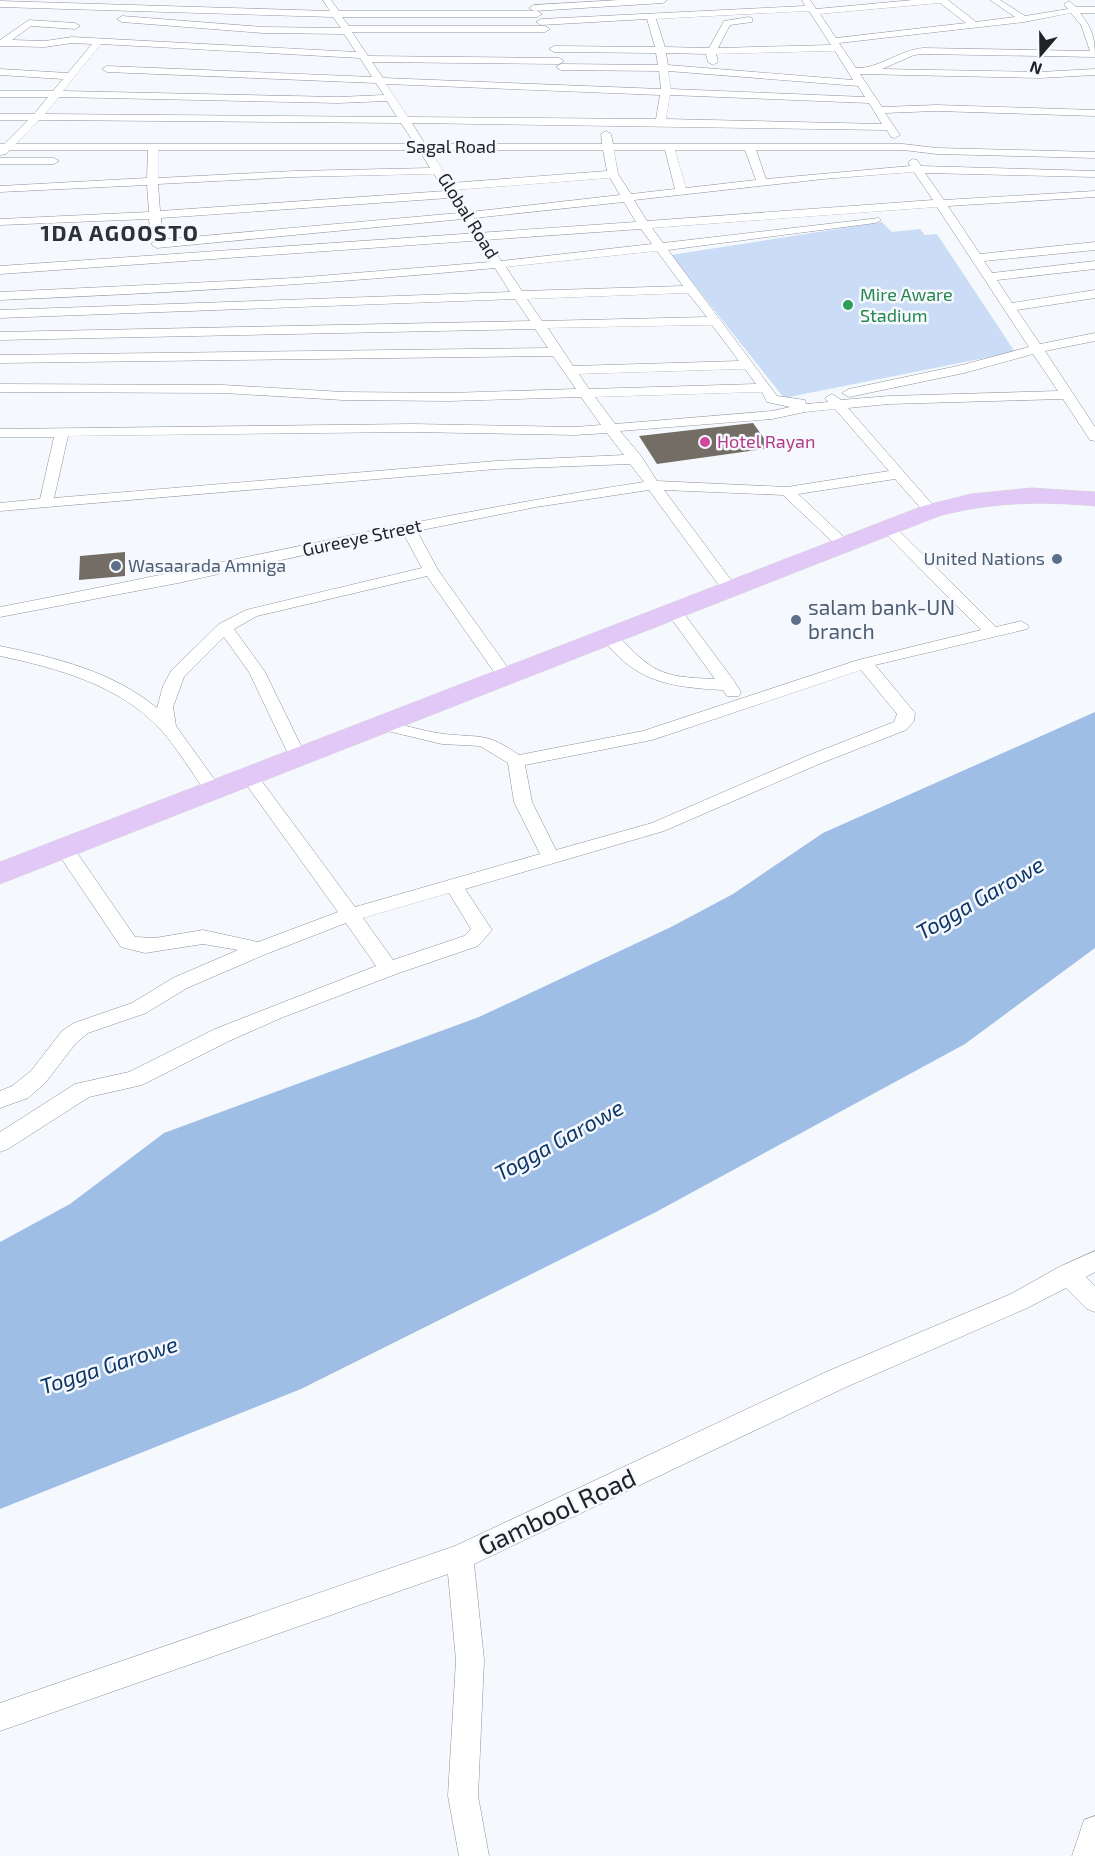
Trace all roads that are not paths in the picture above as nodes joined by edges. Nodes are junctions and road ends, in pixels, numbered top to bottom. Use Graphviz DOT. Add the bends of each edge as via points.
graph roads {
  1 [pos="112,0"];
  2 [pos="327,0"];
  3 [pos="663,0"];
  4 [pos="942,0"];
  5 [pos="994,0"];
  6 [pos="1065,0"];
  7 [pos="0,4"];
  8 [pos="98,7"];
  9 [pos="1075,10"];
  10 [pos="1095,10"];
  11 [pos="811,12"];
  12 [pos="336,14"];
  13 [pos="651,16"];
  14 [pos="538,17"];
  15 [pos="107,18"];
  16 [pos="796,19"];
  17 [pos="1024,19"];
  18 [pos="975,25"];
  19 [pos="75,26"];
  20 [pos="611,29"];
  21 [pos="346,30"];
  22 [pos="99,41"];
  23 [pos="56,42"];
  24 [pos="2,43"];
  25 [pos="127,43"];
  26 [pos="835,45"];
  27 [pos="554,49"];
  28 [pos="661,51"];
  29 [pos="712,51"];
  30 [pos="121,52"];
  31 [pos="1095,52"];
  32 [pos="114,60"];
  33 [pos="367,61"];
  34 [pos="305,64"];
  35 [pos="561,66"];
  36 [pos="663,68"];
  37 [pos="107,69"];
  38 [pos="853,71"];
  39 [pos="866,71"];
  40 [pos="0,72"];
  41 [pos="1095,72"];
  42 [pos="732,73"];
  43 [pos="70,76"];
  44 [pos="380,80"];
  45 [pos="860,82"];
  46 [pos="570,88"];
  47 [pos="666,91"];
  48 [pos="94,93"];
  49 [pos="0,94"];
  50 [pos="55,94"];
  51 [pos="391,98"];
  52 [pos="288,99"];
  53 [pos="875,105"];
  54 [pos="578,112"];
  55 [pos="1095,112"];
  56 [pos="0,117"];
  57 [pos="37,117"];
  58 [pos="405,120"];
  59 [pos="604,121"];
  60 [pos="660,123"];
  61 [pos="890,127"];
  62 [pos="148,142"];
  63 [pos="608,146"];
  64 [pos="423,147"];
  65 [pos="669,147"];
  66 [pos="749,147"];
  67 [pos="903,147"];
  68 [pos="2,150"];
  69 [pos="1095,155"];
  70 [pos="63,160"];
  71 [pos="0,162"];
  72 [pos="917,169"];
  73 [pos="439,171"];
  74 [pos="613,174"];
  75 [pos="1095,174"];
  76 [pos="152,182"];
  77 [pos="762,182"];
  78 [pos="0,189"];
  79 [pos="452,190"];
  80 [pos="681,191"];
  81 [pos="1095,194"];
  82 [pos="628,196"];
  83 [pos="941,205"];
  84 [pos="908,207"];
  85 [pos="155,215"];
  86 [pos="467,215"];
  87 [pos="0,222"];
  88 [pos="643,224"];
  89 [pos="480,238"];
  90 [pos="157,244"];
  91 [pos="1095,246"];
  92 [pos="661,248"];
  93 [pos="159,258"];
  94 [pos="976,258"];
  95 [pos="498,263"];
  96 [pos="1095,265"];
  97 [pos="0,270"];
  98 [pos="989,277"];
  99 [pos="691,289"];
  100 [pos="1095,294"];
  101 [pos="521,295"];
  102 [pos="0,296"];
  103 [pos="1009,307"];
  104 [pos="0,314"];
  105 [pos="716,321"];
  106 [pos="542,326"];
  107 [pos="0,336"];
  108 [pos="1095,337"];
  109 [pos="1036,349"];
  110 [pos="558,352"];
  111 [pos="0,359"];
  112 [pos="748,366"];
  113 [pos="570,370"];
  114 [pos="226,373"];
  115 [pos="0,388"];
  116 [pos="766,388"];
  117 [pos="585,393"];
  118 [pos="1067,394"];
  119 [pos="835,401"];
  120 [pos="612,429"];
  121 [pos="62,431"];
  122 [pos="0,433"];
  123 [pos="1095,438"];
  124 [pos="636,459"];
  125 [pos="900,474"];
  126 [pos="654,485"];
  127 [pos="787,491"];
  128 [pos="1095,499"];
  129 [pos="46,503"];
  130 [pos="0,507"];
  131 [pos="930,511"];
  132 [pos="887,527"];
  133 [pos="408,528"];
  134 [pos="843,544"];
  135 [pos="430,570"];
  136 [pos="729,588"];
  137 [pos="673,610"];
  138 [pos="0,612"];
  139 [pos="1021,626"];
  140 [pos="225,627"];
  141 [pos="992,632"];
  142 [pos="608,635"];
  143 [pos="0,651"];
  144 [pos="864,663"];
  145 [pos="505,675"];
  146 [pos="728,685"];
  147 [pos="742,704"];
  148 [pos="379,724"];
  149 [pos="167,726"];
  150 [pos="298,758"];
  151 [pos="516,761"];
  152 [pos="249,776"];
  153 [pos="213,790"];
  154 [pos="64,848"];
  155 [pos="551,858"];
  156 [pos="0,874"];
  157 [pos="453,885"];
  158 [pos="349,915"];
  159 [pos="259,949"];
  160 [pos="389,969"];
  161 [pos="0,1100"];
  162 [pos="0,1143"];
  163 [pos="1095,1261"];
  164 [pos="1067,1274"];
  165 [pos="1095,1302"];
  166 [pos="460,1557"];
  167 [pos="0,1718"];
  168 [pos="1095,1831"];
  169 [pos="474,1856"];
  170 [pos="1087,1856"];
  1 -- 8 [label="street"];
  2 -- 12 [label="street, Global Road"];
  3 -- 14 [label="street"];
  4 -- 11 [label="street"];
  4 -- 18 [label="street"];
  5 -- 17 [label="street"];
  6 -- 9 [label="street"];
  7 -- 8 [label="street"];
  8 -- 12 [label="street"];
  8 -- 19 [label="street"];
  9 -- 10 [label="street"];
  9 -- 17 [label="street"];
  9 -- 31 [label="street"];
  11 -- 13 [label="street"];
  11 -- 26 [label="street"];
  12 -- 14 [label="street"];
  12 -- 21 [label="street, Global Road"];
  13 -- 14 [label="street"];
  13 -- 28 [label="street" via="649,28"];
  14 -- 20 [label="street"];
  14 -- 21 [label="street"];
  14 -- 27 [label="street"];
  15 -- 21 [label="street" via="263,30"];
  16 -- 29 [label="street" via="727,23"];
  17 -- 18 [label="street"];
  18 -- 26 [label="street"];
  19 -- 23 [label="street"];
  19 -- 24 [label="street" via="29,23"];
  21 -- 33 [label="street, Global Road" via="360,41"];
  22 -- 23 [label="street"];
  22 -- 25 [label="street"];
  22 -- 43 [label="street"];
  23 -- 24 [label="street"];
  25 -- 30 [label="street"];
  25 -- 34 [label="street"];
  26 -- 29 [label="street"];
  26 -- 38 [label="street"];
  27 -- 28 [label="street"];
  27 -- 35 [label="street"];
  28 -- 29 [label="street"];
  28 -- 36 [label="street"];
  29 -- 42 [label="street" via="710,56 718,68"];
  31 -- 39 [label="street" via="923,51"];
  32 -- 37 [label="street"];
  33 -- 34 [label="street"];
  33 -- 35 [label="street"];
  33 -- 44 [label="street, Global Road"];
  34 -- 37 [label="street"];
  34 -- 44 [label="street"];
  34 -- 52 [label="street"];
  35 -- 36 [label="street"];
  35 -- 46 [label="street"];
  36 -- 42 [label="street"];
  36 -- 47 [label="street"];
  37 -- 48 [label="street"];
  38 -- 39 [label="street"];
  38 -- 45 [label="street"];
  39 -- 41 [label="street" via="1040,75"];
  40 -- 43 [label="street"];
  42 -- 45 [label="street"];
  43 -- 50 [label="street"];
  44 -- 46 [label="street"];
  44 -- 51 [label="street, Global Road"];
  45 -- 53 [label="street"];
  46 -- 47 [label="street"];
  46 -- 54 [label="street"];
  47 -- 53 [label="street"];
  47 -- 60 [label="street"];
  48 -- 50 [label="street"];
  48 -- 52 [label="street"];
  49 -- 50 [label="street"];
  50 -- 57 [label="street"];
  51 -- 52 [label="street"];
  51 -- 58 [label="street, Global Road"];
  53 -- 55 [label="street"];
  53 -- 61 [label="street"];
  54 -- 58 [label="street"];
  54 -- 59 [label="street"];
  56 -- 57 [label="street"];
  57 -- 62 [label="street"];
  57 -- 68 [label="street"];
  58 -- 62 [label="street"];
  58 -- 64 [label="street, Global Road"];
  59 -- 60 [label="street"];
  59 -- 63 [label="street"];
  60 -- 61 [label="street"];
  61 -- 67 [label="street"];
  62 -- 64 [label="street, Sagal Road"];
  62 -- 68 [label="street, Sagal Road"];
  62 -- 76 [label="street"];
  63 -- 64 [label="street, Sagal Road"];
  63 -- 65 [label="street, Sagal Road"];
  63 -- 74 [label="street"];
  64 -- 73 [label="street, Global Road"];
  65 -- 66 [label="street, Sagal Road"];
  65 -- 80 [label="street"];
  66 -- 67 [label="street, Sagal Road"];
  66 -- 77 [label="street"];
  67 -- 69 [label="street, Sagal Road"];
  67 -- 72 [label="street"];
  70 -- 71 [label="street"];
  72 -- 75 [label="street"];
  72 -- 77 [label="street"];
  72 -- 83 [label="street"];
  73 -- 76 [label="street"];
  73 -- 79 [label="street, Global Road"];
  74 -- 79 [label="street"];
  74 -- 82 [label="street"];
  76 -- 78 [label="street"];
  76 -- 85 [label="street"];
  77 -- 80 [label="street"];
  79 -- 85 [label="street"];
  79 -- 86 [label="street, Global Road"];
  80 -- 82 [label="street"];
  81 -- 83 [label="street"];
  82 -- 86 [label="street"];
  82 -- 88 [label="street"];
  83 -- 84 [label="street"];
  83 -- 94 [label="street"];
  84 -- 88 [label="street"];
  84 -- 92 [label="street" via="881,219"];
  85 -- 87 [label="street"];
  85 -- 90 [label="street"];
  86 -- 89 [label="street, Global Road"];
  86 -- 90 [label="street"];
  88 -- 89 [label="street"];
  88 -- 92 [label="street"];
  89 -- 93 [label="street"];
  89 -- 95 [label="street, Global Road"];
  90 -- 93 [label="street"];
  91 -- 94 [label="street"];
  92 -- 95 [label="street"];
  92 -- 99 [label="street"];
  93 -- 97 [label="street"];
  94 -- 98 [label="street"];
  95 -- 101 [label="street, Global Road"];
  95 -- 102 [label="street" via="294,282"];
  96 -- 98 [label="street"];
  98 -- 103 [label="street"];
  99 -- 101 [label="street"];
  99 -- 105 [label="street"];
  100 -- 103 [label="street"];
  101 -- 104 [label="street"];
  101 -- 106 [label="street, Global Road"];
  103 -- 109 [label="street"];
  105 -- 106 [label="street"];
  105 -- 112 [label="street"];
  106 -- 107 [label="street"];
  106 -- 110 [label="street, Global Road"];
  108 -- 109 [label="street"];
  109 -- 118 [label="street"];
  109 -- 119 [label="street" via="964,369 853,392"];
  110 -- 113 [label="street, Global Road"];
  110 -- 114 [label="street"];
  111 -- 114 [label="street"];
  112 -- 113 [label="street"];
  112 -- 116 [label="street"];
  113 -- 117 [label="street, Global Road"];
  114 -- 115 [label="street"];
  114 -- 117 [label="street" via="343,396"];
  116 -- 117 [label="street"];
  116 -- 119 [label="street" via="772,399 784,403"];
  117 -- 120 [label="street, Global Road"];
  118 -- 119 [label="street"];
  118 -- 123 [label="street"];
  119 -- 120 [label="street" via="772,415"];
  119 -- 125 [label="street"];
  120 -- 121 [label="street"];
  120 -- 124 [label="street, Global Road"];
  121 -- 122 [label="street"];
  121 -- 129 [label="street"];
  124 -- 126 [label="street, Global Road"];
  124 -- 129 [label="street" via="496,465"];
  125 -- 127 [label="street, Gureeye Street"];
  125 -- 131 [label="street"];
  126 -- 127 [label="street, Gureeye Street"];
  126 -- 133 [label="street, Gureeye Street"];
  126 -- 136 [label="street, Global Road"];
  127 -- 134 [label="street"];
  128 -- 131 [label="main road" via="1010,495"];
  129 -- 130 [label="street"];
  131 -- 132 [label="main road"];
  132 -- 134 [label="main road"];
  132 -- 141 [label="street"];
  133 -- 135 [label="street"];
  133 -- 138 [label="street, Gureeye Street"];
  134 -- 136 [label="main road"];
  135 -- 140 [label="street" via="252,613"];
  135 -- 145 [label="street"];
  136 -- 137 [label="main road"];
  137 -- 142 [label="main road"];
  137 -- 146 [label="street"];
  139 -- 141 [label="street"];
  140 -- 149 [label="street" via="177,675 165,707"];
  140 -- 150 [label="street" via="256,672"];
  141 -- 144 [label="street"];
  142 -- 145 [label="main road"];
  142 -- 146 [label="street" via="641,668 658,677"];
  143 -- 149 [label="street" via="70,667 104,680"];
  144 -- 147 [label="street"];
  144 -- 155 [label="street" via="906,713 900,726 658,827"];
  145 -- 148 [label="main road"];
  146 -- 147 [label="street"];
  147 -- 151 [label="street" via="646,736"];
  148 -- 150 [label="main road"];
  148 -- 151 [label="street" via="442,739 481,741"];
  149 -- 153 [label="street"];
  150 -- 152 [label="main road"];
  151 -- 155 [label="street" via="523,802"];
  152 -- 153 [label="main road"];
  152 -- 158 [label="street"];
  153 -- 154 [label="main road"];
  154 -- 156 [label="main road"];
  154 -- 159 [label="street" via="128,942 137,947 202,937"];
  155 -- 157 [label="street"];
  157 -- 158 [label="street"];
  157 -- 160 [label="street" via="482,930 478,936"];
  158 -- 159 [label="street"];
  158 -- 160 [label="street"];
  159 -- 161 [label="street" via="180,983 139,1008 81,1028 69,1037 38,1077 20,1092"];
  160 -- 162 [label="street" via="243,1026 134,1079 83,1090"];
  163 -- 164 [label="street, Gambool Road"];
  164 -- 165 [label="street"];
  164 -- 166 [label="street, Gambool Road" via="1019,1301 835,1380"];
  166 -- 167 [label="street, Gambool Road"];
  166 -- 169 [label="street" via="470,1660 463,1796"];
  168 -- 170 [label="street"];
}
